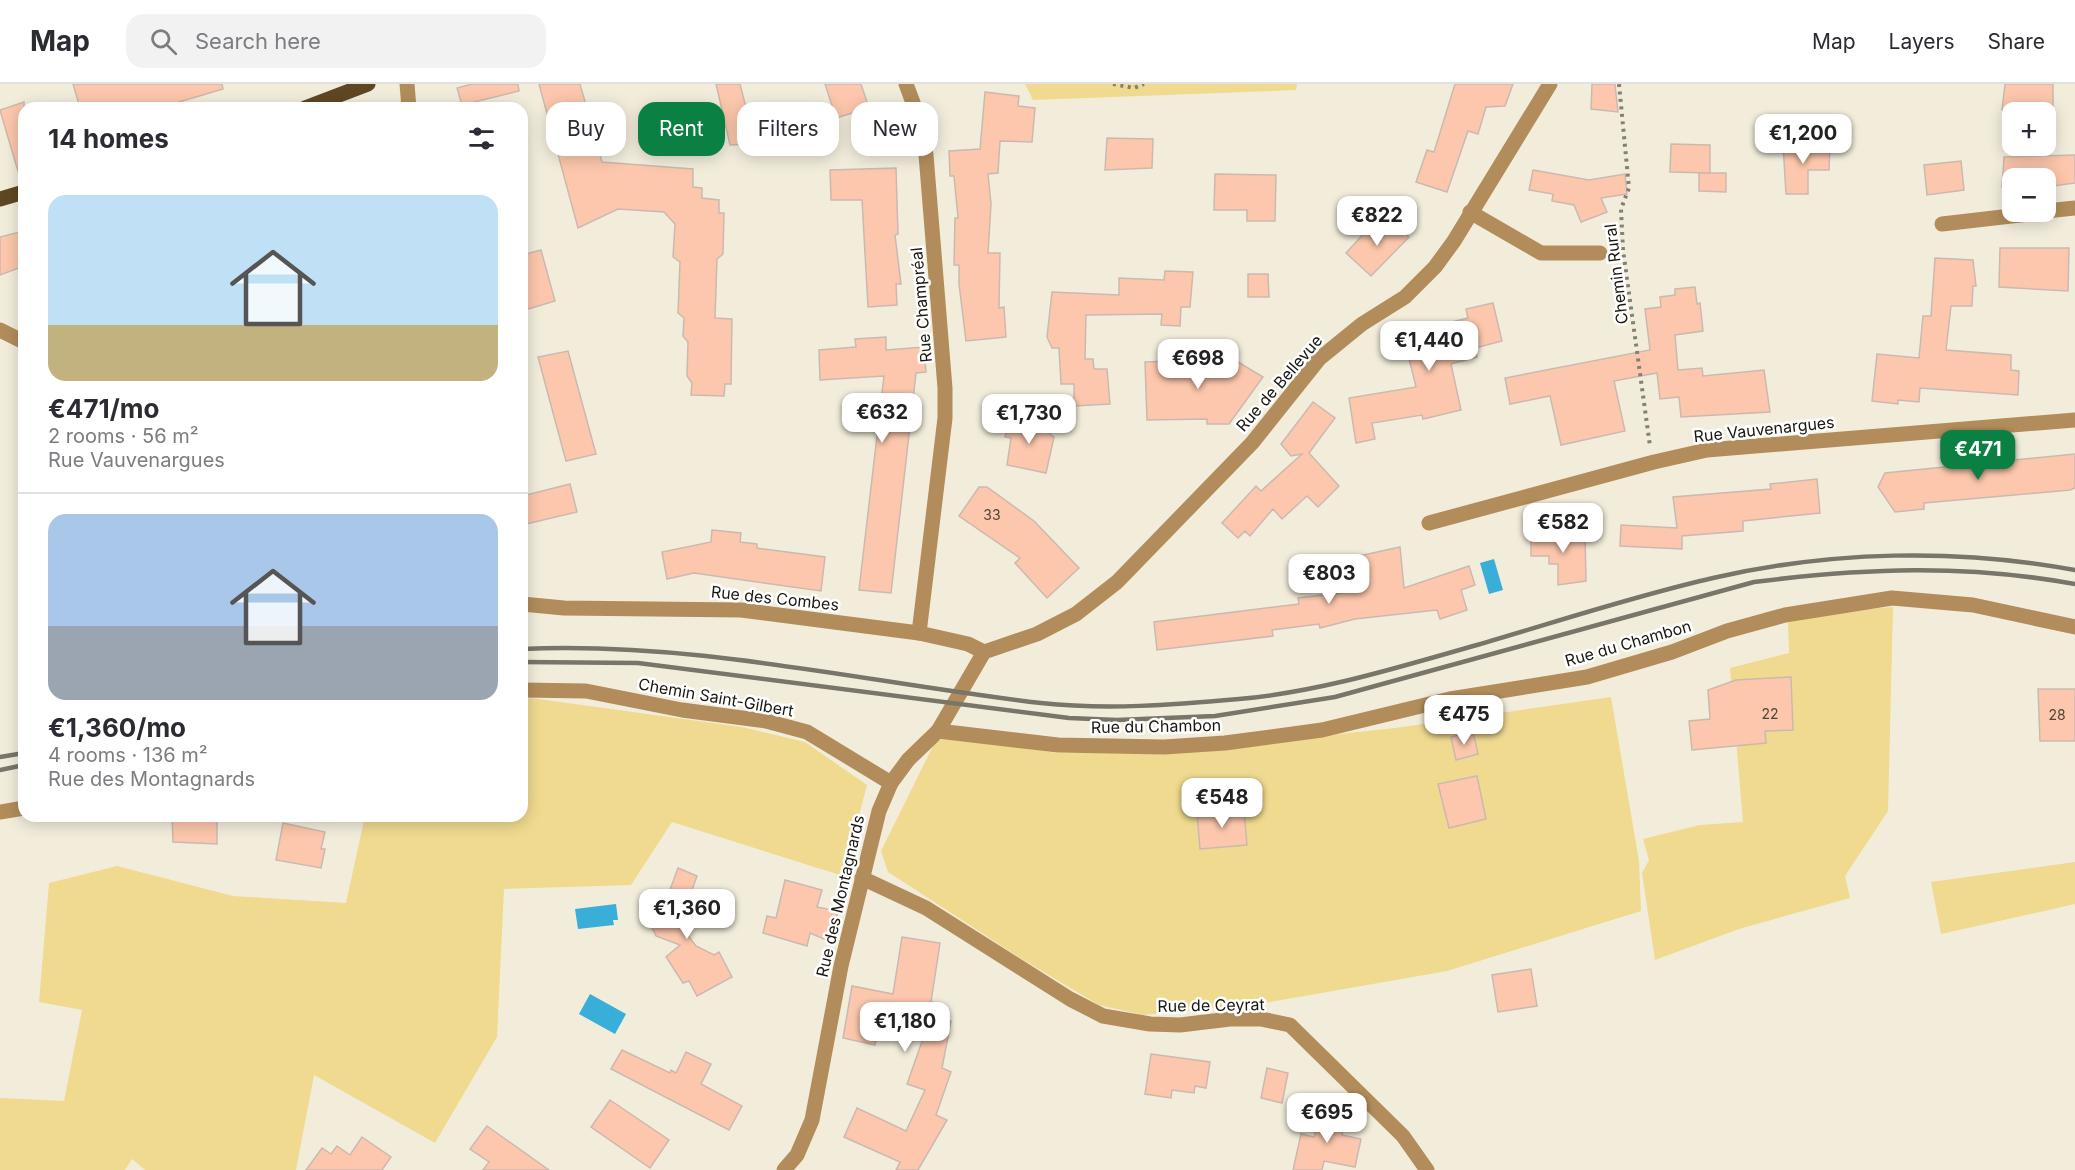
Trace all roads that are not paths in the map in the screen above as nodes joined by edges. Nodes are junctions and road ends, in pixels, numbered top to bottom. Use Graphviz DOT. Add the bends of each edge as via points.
graph roads {
  1 [pos="368,84"];
  2 [pos="407,84"];
  3 [pos="906,84"];
  4 [pos="1550,84"];
  5 [pos="320,102"];
  6 [pos="408,102"];
  7 [pos="18,194"];
  8 [pos="0,199"];
  9 [pos="2075,208"];
  10 [pos="2056,211"];
  11 [pos="1470,212"];
  12 [pos="2002,217"];
  13 [pos="1942,224"];
  14 [pos="1600,253"];
  15 [pos="0,330"];
  16 [pos="18,339"];
  17 [pos="2075,420"];
  18 [pos="1429,523"];
  19 [pos="528,605"];
  20 [pos="2075,627"];
  21 [pos="919,633"];
  22 [pos="984,652"];
  23 [pos="528,690"];
  24 [pos="938,731"];
  25 [pos="891,783"];
  26 [pos="18,809"];
  27 [pos="0,812"];
  28 [pos="862,878"];
  29 [pos="784,1170"];
  30 [pos="1427,1170"];
  1 -- 5 [label="main road"];
  2 -- 6 [label="street"];
  3 -- 21 [label="street, Rue Champréal" via="926,155 945,388 945,418"];
  4 -- 11 [label="street, Rue de Bellevue"];
  7 -- 8 [label="main road"];
  9 -- 10 [label="street"];
  11 -- 14 [label="street" via="1541,253"];
  11 -- 22 [label="street, Rue de Bellevue" via="1435,267 1405,297 1362,324 1319,359 1252,443 1118,582 1066,619 1037,634"];
  12 -- 13 [label="street"];
  15 -- 16 [label="street"];
  17 -- 18 [label="street, Rue Vauvenargues" via="1707,450"];
  19 -- 21 [label="street, Rue des Combes" via="741,610"];
  20 -- 24 [label="street, Rue du Chambon" via="1973,605 1892,598 1785,615 1587,677 1450,699 1322,730 1164,747 1058,745"];
  21 -- 22 [label="street, Rue des Combes" via="968,644"];
  22 -- 24 [label="street, Rue des Montagnards"];
  23 -- 25 [label="street, Chemin Saint-Gilbert" via="586,691 766,721 807,732"];
  24 -- 25 [label="street, Rue des Montagnards"];
  25 -- 28 [label="street, Rue des Montagnards" via="879,811"];
  26 -- 27 [label="street"];
  28 -- 29 [label="street, Rue des Montagnards" via="812,1120 797,1155"];
  28 -- 30 [label="street, Rue de Ceyrat" via="926,908 1103,1016 1150,1024 1261,1019 1290,1025 1403,1136"];
}
